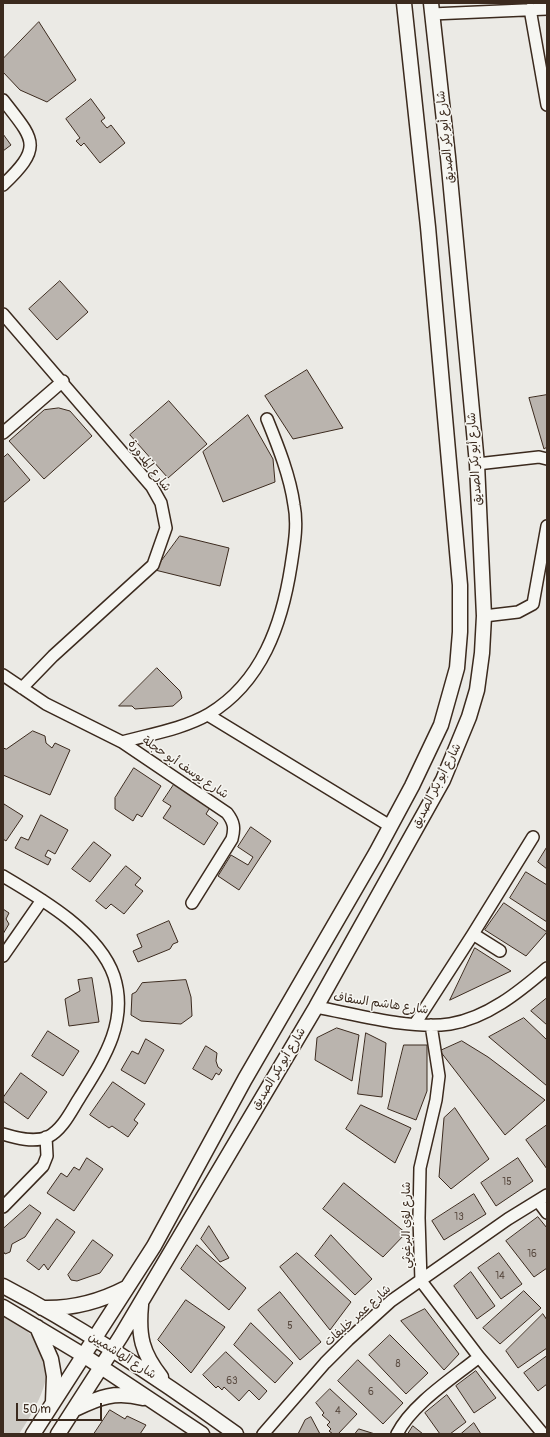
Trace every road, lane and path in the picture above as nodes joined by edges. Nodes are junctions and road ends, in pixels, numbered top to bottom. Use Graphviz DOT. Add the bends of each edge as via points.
graph roads {
  1 [pos="404,3"];
  2 [pos="432,8"];
  3 [pos="530,9"];
  4 [pos="547,9"];
  5 [pos="3,100"];
  6 [pos="547,105"];
  7 [pos="3,185"];
  8 [pos="3,314"];
  9 [pos="62,382"];
  10 [pos="267,419"];
  11 [pos="3,433"];
  12 [pos="547,459"];
  13 [pos="477,464"];
  14 [pos="547,526"];
  15 [pos="484,616"];
  16 [pos="3,674"];
  17 [pos="22,688"];
  18 [pos="208,715"];
  19 [pos="122,742"];
  20 [pos="390,826"];
  21 [pos="533,837"];
  22 [pos="3,876"];
  23 [pos="42,900"];
  24 [pos="192,903"];
  25 [pos="473,934"];
  26 [pos="500,951"];
  27 [pos="3,956"];
  28 [pos="547,968"];
  29 [pos="316,1007"];
  30 [pos="415,1024"];
  31 [pos="431,1025"];
  32 [pos="245,1079"];
  33 [pos="266,1091"];
  34 [pos="3,1134"];
  35 [pos="46,1137"];
  36 [pos="542,1198"];
  37 [pos="3,1207"];
  38 [pos="547,1213"];
  39 [pos="421,1281"];
  40 [pos="3,1286"];
  41 [pos="126,1288"];
  42 [pos="141,1301"];
  43 [pos="3,1307"];
  44 [pos="41,1308"];
  45 [pos="37,1327"];
  46 [pos="94,1338"];
  47 [pos="112,1350"];
  48 [pos="83,1355"];
  49 [pos="479,1357"];
  50 [pos="101,1367"];
  51 [pos="168,1385"];
  52 [pos="53,1402"];
  53 [pos="156,1404"];
  54 [pos="75,1409"];
  55 [pos="537,1432"];
  56 [pos="33,1434"];
  57 [pos="58,1434"];
  58 [pos="202,1434"];
  59 [pos="236,1434"];
  60 [pos="263,1434"];
  61 [pos="397,1434"];
  1 -- 20 [label="main road, شارع أبو بكر الصديق" via="429,234 451,476 460,585 460,632 457,668 441,725 432,748"];
  2 -- 3 [label="street"];
  2 -- 13 [label="main road, شارع أبو بكر الصديق"];
  3 -- 4 [label="street"];
  3 -- 6 [label="street"];
  5 -- 7 [label="street" via="26,129 30,142 25,162"];
  8 -- 9 [label="street, شارع المدورة"];
  9 -- 11 [label="street"];
  9 -- 17 [label="street, شارع المدورة" via="152,487 161,503 166,528 153,565 53,656"];
  10 -- 18 [label="street, شارع يوسف أبو حجلة" via="294,505 296,528 288,582 275,631 261,661 235,694"];
  12 -- 13 [label="street" via="539,457"];
  13 -- 15 [label="main road, شارع أبو بكر الصديق"];
  14 -- 15 [label="street" via="533,604 518,612"];
  15 -- 29 [label="main road, شارع أبو بكر الصديق" via="477,690 459,744 443,780"];
  16 -- 17 [label="street, شارع يوسف أبو حجلة"];
  17 -- 19 [label="street, شارع يوسف أبو حجلة" via="59,711"];
  18 -- 19 [label="street, شارع يوسف أبو حجلة" via="178,727"];
  18 -- 20 [label="street"];
  19 -- 24 [label="street, شارع يوسف أبو حجلة" via="223,809 234,823 228,846"];
  20 -- 32 [label="main road, شارع أبو بكر الصديق"];
  21 -- 25 [label="street"];
  22 -- 23 [label="street"];
  23 -- 27 [label="street"];
  23 -- 35 [label="street" via="78,928 106,958 118,992 118,1020 111,1046 69,1115 55,1132"];
  25 -- 26 [label="street"];
  25 -- 30 [label="street"];
  28 -- 31 [label="street, شارع هاشم السقاف" via="496,1006 450,1024"];
  29 -- 30 [label="street, شارع هاشم السقاف"];
  29 -- 33 [label="main road, شارع أبو بكر الصديق"];
  30 -- 31 [label="street, شارع هاشم السقاف"];
  31 -- 39 [label="street, شارع لؤي البرغوثي" via="439,1082 420,1168"];
  32 -- 33 [label="main road" via="247,1088 253,1093"];
  32 -- 41 [label="main road, شارع أبو بكر الصديق" via="154,1246"];
  33 -- 42 [label="main road, شارع أبو بكر الصديق"];
  34 -- 35 [label="street" via="30,1140"];
  35 -- 37 [label="street" via="47,1156 44,1166"];
  36 -- 38 [label="street"];
  36 -- 39 [label="street, شارع عمر خليفات"];
  39 -- 49 [label="street, شارع لؤي البرغوثي"];
  39 -- 60 [label="street, شارع عمر خليفات" via="391,1301 348,1340"];
  40 -- 44 [label="main road, شارع الهاشميين"];
  41 -- 44 [label="main road" via="80,1305"];
  41 -- 46 [label="main road, شارع أبو بكر الصديق"];
  42 -- 47 [label="main road, شارع أبو بكر الصديق"];
  42 -- 51 [label="main road" via="139,1325 142,1344 149,1360"];
  43 -- 45 [label="main road, شارع الهاشميين"];
  44 -- 46 [label="main road, شارع الهاشميين"];
  45 -- 48 [label="main road, شارع الهاشميين"];
  45 -- 52 [label="main road" via="51,1359 54,1376"];
  46 -- 47 [label="main road, شارع الهاشميين"];
  46 -- 48 [label="main road, شارع أبو بكر الصديق"];
  47 -- 50 [label="main road, شارع أبو بكر الصديق"];
  47 -- 51 [label="main road, شارع الهاشميين"];
  48 -- 50 [label="main road, شارع الهاشميين"];
  48 -- 52 [label="main road, شارع أبو بكر الصديق"];
  49 -- 55 [label="street, شارع لؤي البرغوثي"];
  49 -- 61 [label="street" via="407,1418"];
  50 -- 53 [label="main road, شارع الهاشميين"];
  50 -- 54 [label="main road, شارع أبو بكر الصديق"];
  51 -- 59 [label="main road, شارع الهاشميين"];
  52 -- 56 [label="main road, شارع أبو بكر الصديق"];
  53 -- 54 [label="main road" via="145,1398 120,1394 97,1399"];
  53 -- 58 [label="main road, شارع الهاشميين"];
  54 -- 57 [label="main road, شارع أبو بكر الصديق"];
}
